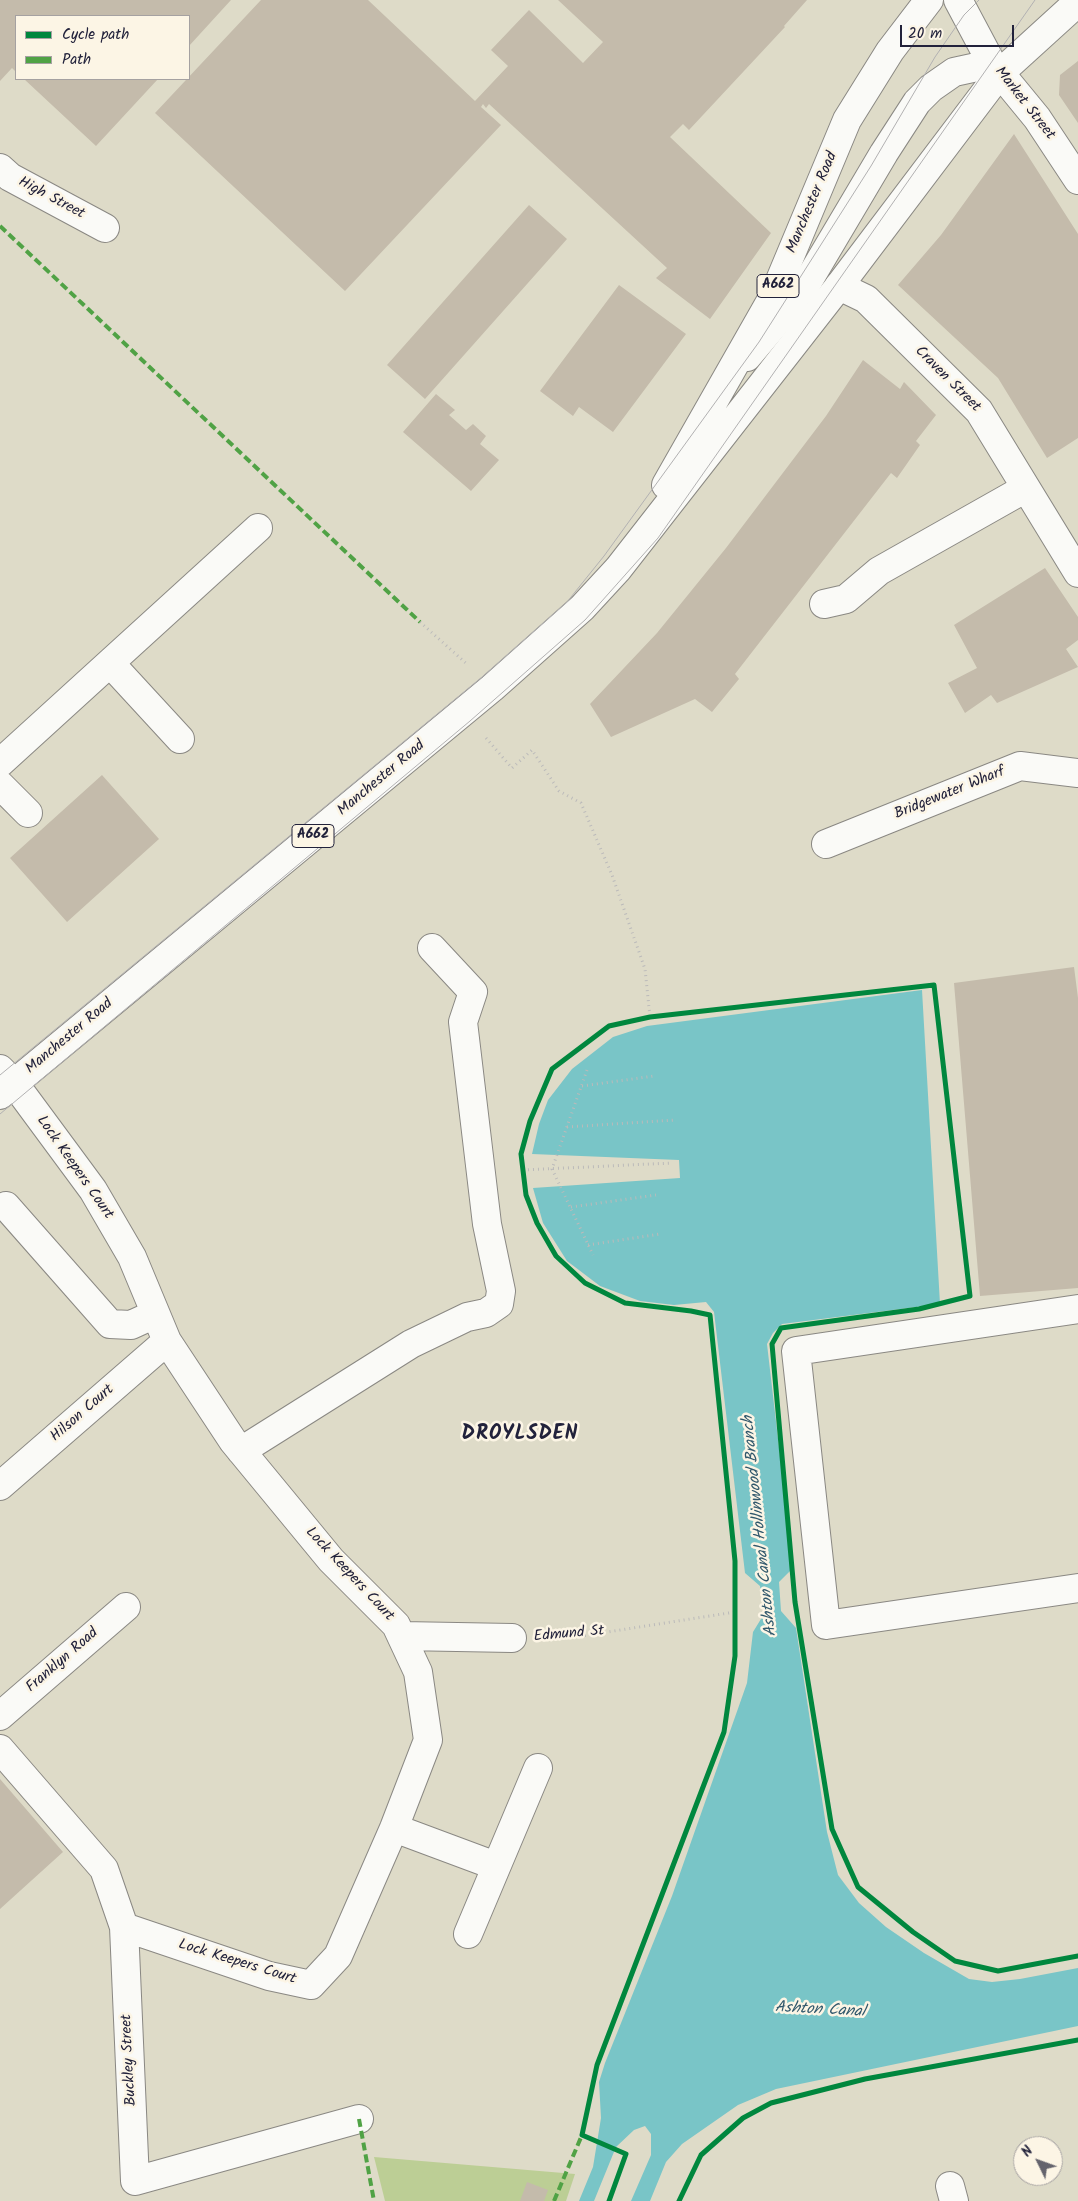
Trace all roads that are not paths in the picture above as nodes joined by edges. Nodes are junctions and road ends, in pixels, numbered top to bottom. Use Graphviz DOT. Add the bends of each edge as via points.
graph roads {
  1 [pos="929,0"];
  2 [pos="958,0"];
  3 [pos="1078,2"];
  4 [pos="1000,73"];
  5 [pos="0,168"];
  6 [pos="1078,180"];
  7 [pos="105,228"];
  8 [pos="839,286"];
  9 [pos="722,386"];
  10 [pos="1026,488"];
  11 [pos="258,528"];
  12 [pos="618,569"];
  13 [pos="1078,573"];
  14 [pos="824,604"];
  15 [pos="110,663"];
  16 [pos="180,739"];
  17 [pos="0,763"];
  18 [pos="1078,773"];
  19 [pos="0,785"];
  20 [pos="28,814"];
  21 [pos="826,844"];
  22 [pos="432,948"];
  23 [pos="5,1082"];
  24 [pos="6,1206"];
  25 [pos="1078,1309"];
  26 [pos="156,1314"];
  27 [pos="167,1341"];
  28 [pos="241,1451"];
  29 [pos="0,1486"];
  30 [pos="1078,1588"];
  31 [pos="126,1607"];
  32 [pos="402,1636"];
  33 [pos="512,1638"];
  34 [pos="0,1716"];
  35 [pos="0,1749"];
  36 [pos="538,1768"];
  37 [pos="394,1828"];
  38 [pos="496,1866"];
  39 [pos="124,1927"];
  40 [pos="468,1934"];
  41 [pos="359,2119"];
  1 -- 9 [label="street, Manchester Road / A662" via="890,51 847,120 773,296"];
  2 -- 4 [label="street, Market Street"];
  3 -- 4 [label="street, A662"];
  4 -- 6 [label="street, Market Street" via="1037,118"];
  4 -- 8 [label="street, Manchester Road / A662"];
  4 -- 9 [label="street" via="988,68 964,69 943,78 917,102 801,293"];
  5 -- 7 [label="street, High Street" via="10,177"];
  8 -- 10 [label="street, Craven Street" via="866,299 979,411"];
  8 -- 12 [label="street, Manchester Road / A662"];
  9 -- 12 [label="street, Manchester Road / A662"];
  10 -- 13 [label="street, Craven Street"];
  10 -- 14 [label="street" via="879,572 846,599"];
  11 -- 15 [label="street"];
  12 -- 23 [label="street, Manchester Road / A662" via="582,608 492,688"];
  15 -- 16 [label="street"];
  15 -- 17 [label="street"];
  18 -- 21 [label="street, Bridgewater Wharf" via="1020,766"];
  19 -- 20 [label="street"];
  22 -- 28 [label="street" via="474,992 463,1022 487,1224 501,1291 499,1304 486,1313 467,1318 411,1344"];
  23 -- 26 [label="street, Lock Keepers Court" via="93,1190 132,1256"];
  24 -- 26 [label="street" via="110,1324 131,1325"];
  25 -- 30 [label="street" via="796,1350 826,1625"];
  26 -- 27 [label="street, Lock Keepers Court"];
  27 -- 28 [label="street, Lock Keepers Court"];
  27 -- 29 [label="street, Hilson Court"];
  28 -- 32 [label="street, Lock Keepers Court" via="331,1560 396,1625"];
  31 -- 34 [label="street, Franklyn Road"];
  32 -- 33 [label="street, Edmund St"];
  32 -- 37 [label="street, Lock Keepers Court" via="418,1672 428,1740"];
  35 -- 39 [label="street, Buckley Street" via="104,1869"];
  36 -- 38 [label="street"];
  37 -- 38 [label="street"];
  37 -- 39 [label="street, Lock Keepers Court" via="338,1956 311,1985 269,1976"];
  38 -- 40 [label="street"];
  39 -- 41 [label="street, Buckley Street" via="135,2181"];
}
